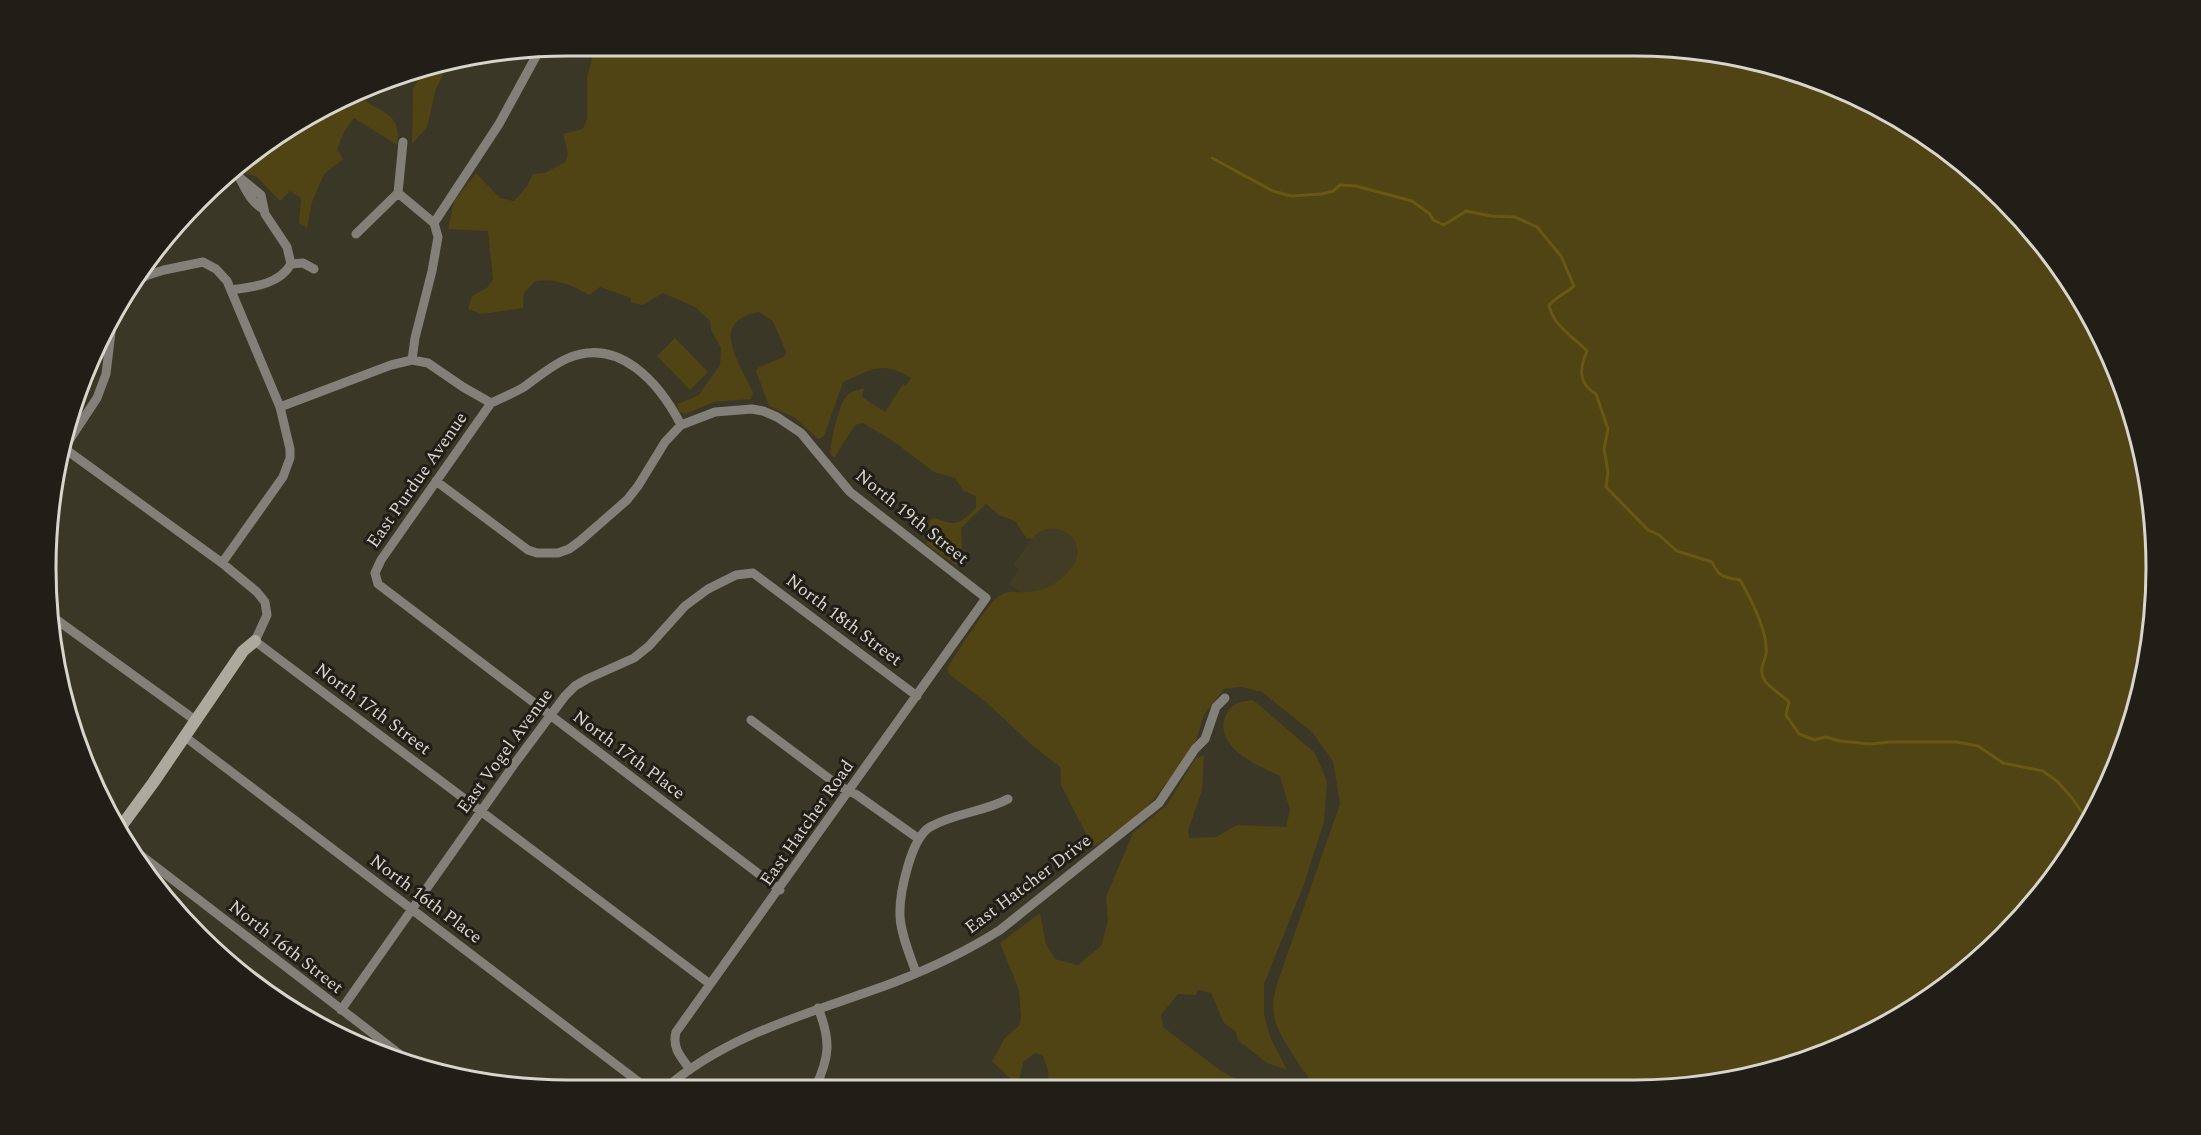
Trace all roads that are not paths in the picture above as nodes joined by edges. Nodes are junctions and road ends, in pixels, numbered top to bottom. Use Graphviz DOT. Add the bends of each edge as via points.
graph roads {
  1 [pos="536,57"];
  2 [pos="403,142"];
  3 [pos="239,176"];
  4 [pos="398,192"];
  5 [pos="434,223"];
  6 [pos="356,234"];
  7 [pos="291,264"];
  8 [pos="314,269"];
  9 [pos="147,275"];
  10 [pos="231,290"];
  11 [pos="110,336"];
  12 [pos="412,360"];
  13 [pos="491,403"];
  14 [pos="280,407"];
  15 [pos="681,425"];
  16 [pos="75,429"];
  17 [pos="69,452"];
  18 [pos="436,481"];
  19 [pos="222,563"];
  20 [pos="750,572"];
  21 [pos="375,578"];
  22 [pos="986,598"];
  23 [pos="59,621"];
  24 [pos="255,641"];
  25 [pos="916,696"];
  26 [pos="1225,698"];
  27 [pos="550,716"];
  28 [pos="195,720"];
  29 [pos="751,720"];
  30 [pos="184,736"];
  31 [pos="850,791"];
  32 [pos="1008,799"];
  33 [pos="481,812"];
  34 [pos="124,823"];
  35 [pos="919,839"];
  36 [pos="150,863"];
  37 [pos="780,890"];
  38 [pos="413,909"];
  39 [pos="916,973"];
  40 [pos="710,984"];
  41 [pos="818,1008"];
  42 [pos="341,1010"];
  43 [pos="391,1048"];
  44 [pos="689,1068"];
  45 [pos="636,1080"];
  46 [pos="675,1080"];
  47 [pos="818,1080"];
  1 -- 5 [label="street" via="499,124"];
  2 -- 4 [label="street"];
  3 -- 7 [label="street" via="246,194 263,209 287,247"];
  4 -- 5 [label="street"];
  4 -- 6 [label="street"];
  5 -- 12 [label="street" via="438,237"];
  7 -- 8 [label="street"];
  7 -- 10 [label="street" via="266,284"];
  9 -- 10 [label="street" via="203,262 216,268"];
  10 -- 14 [label="street"];
  11 -- 16 [label="street" via="106,374 97,398"];
  12 -- 13 [label="street" via="428,363"];
  12 -- 14 [label="street"];
  13 -- 15 [label="street" via="572,356 612,355 631,364 654,384"];
  13 -- 18 [label="street, East Purdue Avenue"];
  14 -- 19 [label="street" via="291,449 287,469"];
  15 -- 18 [label="street" via="665,442 627,500 570,549 558,553 528,550"];
  15 -- 22 [label="street, North 19th Street" via="734,409 763,411 788,422 850,492"];
  17 -- 19 [label="street"];
  18 -- 21 [label="street, East Purdue Avenue" via="381,560"];
  19 -- 24 [label="street" via="265,602 267,615"];
  20 -- 25 [label="street, North 18th Street"];
  20 -- 27 [label="street, East Vogel Avenue" via="704,591 674,616 649,646 575,686"];
  21 -- 27 [label="street, North 17th Place" via="383,589"];
  22 -- 25 [label="street, East Hatcher Road"];
  23 -- 28 [label="street"];
  24 -- 28 [label="street" via="243,651"];
  24 -- 33 [label="street, North 17th Street"];
  25 -- 31 [label="street, East Hatcher Road"];
  26 -- 39 [label="street, East Hatcher Drive" via="1216,707 1206,739 1159,803 980,944"];
  27 -- 33 [label="street, East Vogel Avenue"];
  27 -- 37 [label="street, North 17th Place"];
  28 -- 30 [label="street"];
  29 -- 31 [label="street"];
  30 -- 34 [label="street"];
  30 -- 38 [label="street, North 16th Place"];
  31 -- 35 [label="street"];
  31 -- 37 [label="street, East Hatcher Road"];
  32 -- 35 [label="street" via="941,822 928,828"];
  33 -- 38 [label="street, East Vogel Avenue"];
  33 -- 40 [label="street, North 17th Street"];
  35 -- 39 [label="street" via="907,869 900,909"];
  36 -- 42 [label="street, North 16th Street"];
  37 -- 40 [label="street, East Hatcher Road"];
  38 -- 42 [label="street, East Vogel Avenue"];
  38 -- 45 [label="street, North 16th Place"];
  39 -- 41 [label="street, East Hatcher Drive"];
  40 -- 44 [label="street, East Hatcher Road" via="676,1032 677,1052"];
  41 -- 44 [label="street, East Hatcher Drive" via="738,1041"];
  41 -- 47 [label="street" via="828,1040 827,1060"];
  42 -- 43 [label="street, North 16th Street"];
  44 -- 46 [label="street, East Hatcher Drive"];
}
